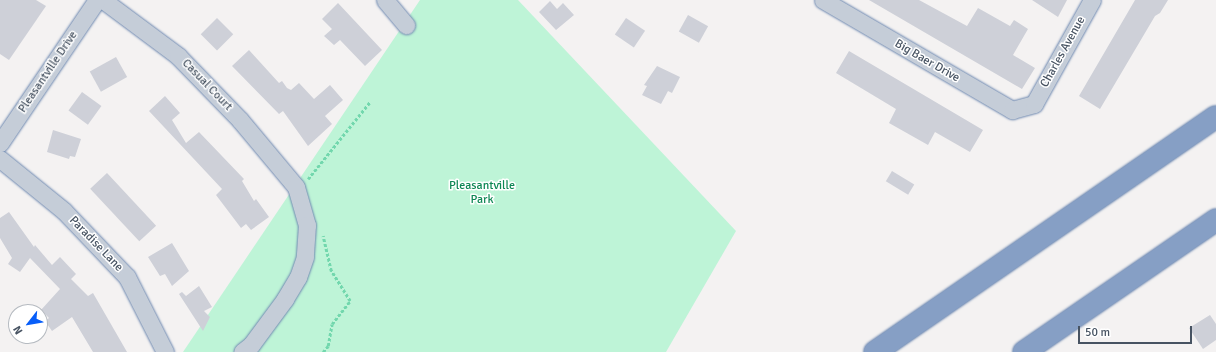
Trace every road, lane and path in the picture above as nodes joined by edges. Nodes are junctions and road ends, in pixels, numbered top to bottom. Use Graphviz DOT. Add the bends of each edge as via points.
graph roads {
  1 [pos="97,0"];
  2 [pos="103,0"];
  3 [pos="385,0"];
  4 [pos="823,0"];
  5 [pos="1092,0"];
  6 [pos="406,25"];
  7 [pos="370,102"];
  8 [pos="1034,104"];
  9 [pos="1216,117"];
  10 [pos="0,143"];
  11 [pos="0,159"];
  12 [pos="300,185"];
  13 [pos="1216,220"];
  14 [pos="320,230"];
  15 [pos="165,352"];
  16 [pos="242,352"];
  17 [pos="323,352"];
  18 [pos="874,352"];
  19 [pos="1024,352"];
  1 -- 10 [label="street, Pleasantville Drive"];
  2 -- 12 [label="street, Casual Court" via="178,56"];
  3 -- 6 [label="street"];
  4 -- 8 [label="street, Big Baer Drive" via="1012,110"];
  5 -- 8 [label="street, Charles Avenue"];
  7 -- 12 [label="path"];
  9 -- 18 [label="highway"];
  11 -- 15 [label="street, Paradise Lane" via="64,211 127,277"];
  12 -- 16 [label="street" via="307,225 305,257 298,277 285,299 251,345"];
  13 -- 19 [label="highway"];
  14 -- 17 [label="path" via="328,250 331,271 350,301 332,324 328,346"];
}
